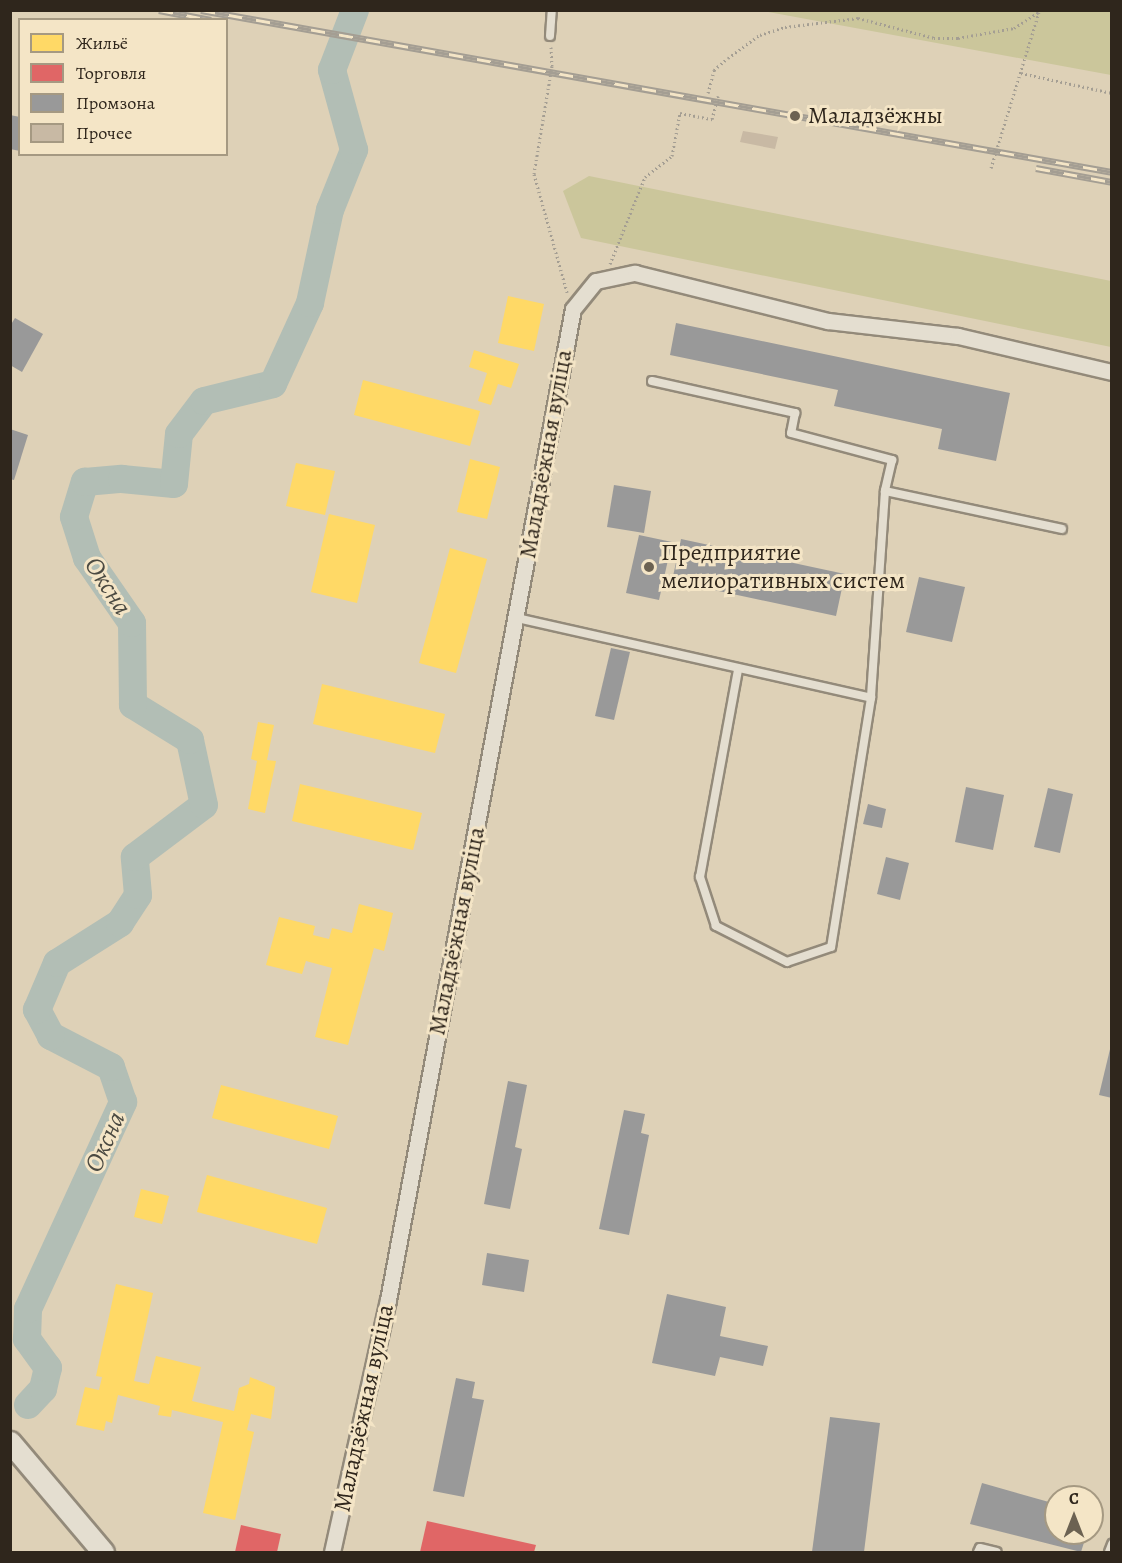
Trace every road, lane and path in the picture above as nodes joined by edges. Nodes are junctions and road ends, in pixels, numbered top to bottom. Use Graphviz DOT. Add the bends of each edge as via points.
graph roads {
  1 [pos="552,10"];
  2 [pos="1039,11"];
  3 [pos="550,36"];
  4 [pos="1021,73"];
  5 [pos="708,93"];
  6 [pos="1112,93"];
  7 [pos="718,96"];
  8 [pos="991,168"];
  9 [pos="605,279"];
  10 [pos="573,309"];
  11 [pos="1112,372"];
  12 [pos="652,381"];
  13 [pos="885,491"];
  14 [pos="1062,529"];
  15 [pos="517,618"];
  16 [pos="738,669"];
  17 [pos="871,698"];
  18 [pos="10,1442"];
  19 [pos="1112,1544"];
  20 [pos="103,1552"];
  21 [pos="334,1552"];
  22 [pos="978,1552"];
  23 [pos="997,1552"];
  24 [pos="1109,1552"];
  1 -- 3 [label="lane"];
  2 -- 4 [label="path"];
  2 -- 5 [label="path" via="1014,28 958,38 934,38 858,18 785,27 759,35 714,70"];
  3 -- 10 [label="path" via="552,66 534,174 550,243"];
  4 -- 6 [label="path"];
  4 -- 8 [label="path"];
  7 -- 9 [label="path" via="712,119 680,113 672,156 645,177"];
  9 -- 10 [label="street" via="596,281"];
  9 -- 11 [label="street" via="635,273 828,321 958,336"];
  10 -- 15 [label="street, Маладзёжная вуліца"];
  12 -- 13 [label="lane" via="795,412 791,433 892,460"];
  13 -- 14 [label="lane"];
  13 -- 17 [label="lane"];
  15 -- 16 [label="lane"];
  15 -- 21 [label="street, Маладзёжная вуліца" via="388,1300"];
  16 -- 17 [label="lane"];
  16 -- 17 [label="lane" via="700,877 716,926 788,962 831,947"];
  18 -- 20 [label="main road"];
  19 -- 24 [label="lane"];
  22 -- 23 [label="lane" via="980,1548"];
}
